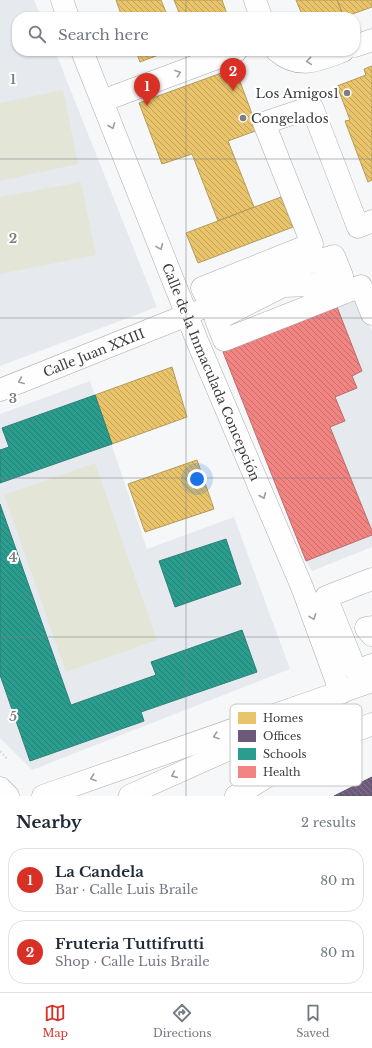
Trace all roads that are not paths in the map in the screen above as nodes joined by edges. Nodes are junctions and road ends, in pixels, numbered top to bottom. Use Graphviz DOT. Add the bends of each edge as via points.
graph roads {
  1 [pos="62,0"];
  2 [pos="255,0"];
  3 [pos="66,12"];
  4 [pos="259,12"];
  5 [pos="372,40"];
  6 [pos="360,44"];
  7 [pos="84,56"];
  8 [pos="223,56"];
  9 [pos="283,56"];
  10 [pos="330,56"];
  11 [pos="102,101"];
  12 [pos="372,222"];
  13 [pos="338,264"];
  14 [pos="372,314"];
  15 [pos="187,315"];
  16 [pos="0,390"];
  17 [pos="372,579"];
  18 [pos="372,627"];
  19 [pos="372,635"];
  20 [pos="372,665"];
  21 [pos="372,681"];
  22 [pos="341,693"];
  23 [pos="309,704"];
  24 [pos="372,724"];
  25 [pos="362,728"];
  26 [pos="230,731"];
  27 [pos="230,750"];
  28 [pos="252,786"];
  29 [pos="0,788"];
  30 [pos="129,795"];
  31 [pos="8,796"];
  32 [pos="43,796"];
  33 [pos="236,796"];
  1 -- 3 [label="street"];
  2 -- 4 [label="street"];
  5 -- 6 [label="street"];
  7 -- 11 [label="street, Calle de la Inmaculada Concepción"];
  11 -- 8 [label="street, one-way"];
  10 -- 9 [label="street, one-way" via="305,62"];
  11 -- 15 [label="street, Calle de la Inmaculada Concepción, one-way"];
  12 -- 13 [label="street" via="358,227 312,107 264,124 312,244 202,288 205,294 286,264 299,266 334,256"];
  13 -- 14 [label="street" via="342,276 313,285 283,286 216,320 224,340 361,286"];
  13 -- 15 [label="lane" via="300,278 276,279"];
  15 -- 16 [label="street, Calle Juan XXIII, one-way"];
  15 -- 22 [label="street, Calle de la Inmaculada Concepción, one-way" via="302,587"];
  17 -- 20 [label="street" via="326,597 356,671"];
  18 -- 19 [label="street" via="366,628"];
  21 -- 22 [label="street"];
  22 -- 23 [label="street"];
  24 -- 25 [label="street"];
  26 -- 32 [label="street, one-way"];
  27 -- 30 [label="lane, one-way"];
  28 -- 33 [label="street"];
  29 -- 31 [label="street"];
}
